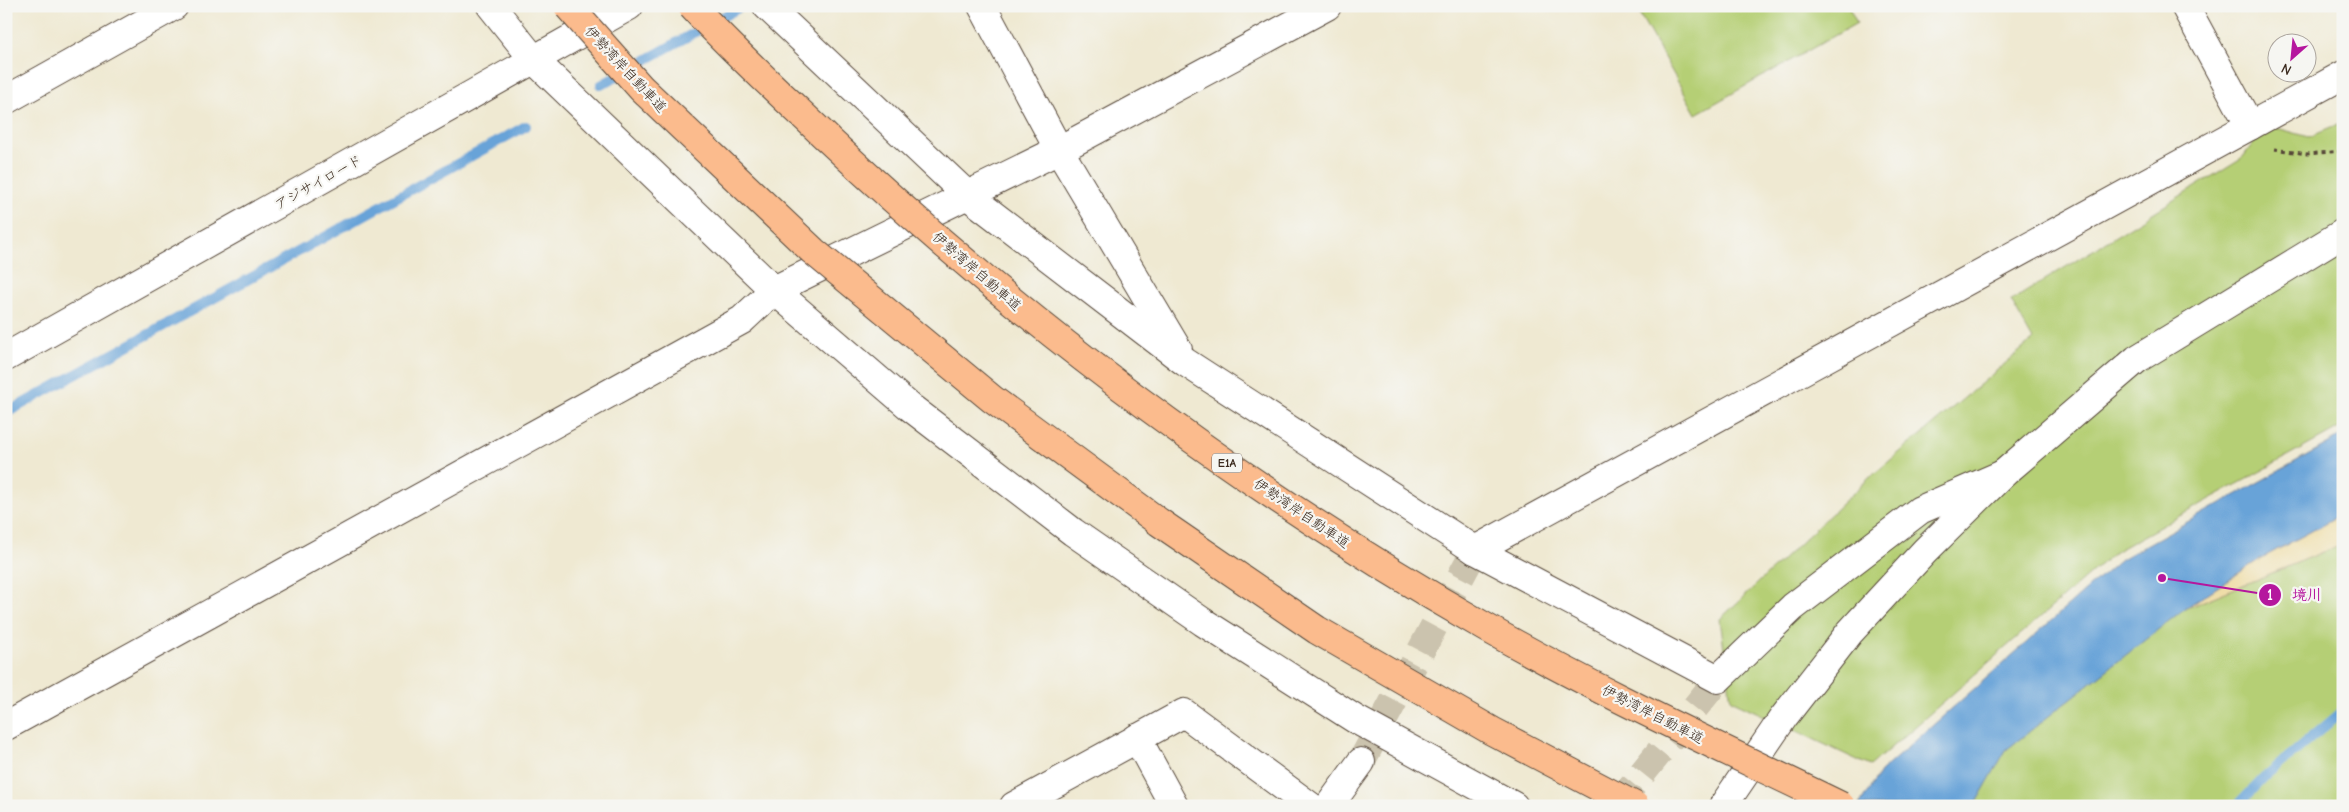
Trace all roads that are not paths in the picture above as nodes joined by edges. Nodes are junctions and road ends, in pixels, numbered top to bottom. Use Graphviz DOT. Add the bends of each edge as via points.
graph roads {
  1 [pos="174,6"];
  2 [pos="490,6"];
  3 [pos="568,6"];
  4 [pos="630,6"];
  5 [pos="692,6"];
  6 [pos="767,6"];
  7 [pos="982,6"];
  8 [pos="1327,6"];
  9 [pos="2185,6"];
  10 [pos="535,61"];
  11 [pos="2343,75"];
  12 [pos="6,100"];
  13 [pos="2250,126"];
  14 [pos="1059,150"];
  15 [pos="968,195"];
  16 [pos="2343,233"];
  17 [pos="774,290"];
  18 [pos="6,357"];
  19 [pos="1185,362"];
  20 [pos="2003,474"];
  21 [pos="1475,550"];
  22 [pos="6,726"];
  23 [pos="1137,738"];
  24 [pos="1361,762"];
  25 [pos="1014,806"];
  26 [pos="1174,806"];
  27 [pos="1310,806"];
  28 [pos="1328,806"];
  29 [pos="1514,806"];
  30 [pos="1635,806"];
  31 [pos="1723,806"];
  32 [pos="1841,806"];
  1 -- 12 [label="street"];
  2 -- 10 [label="street"];
  3 -- 30 [label="highway, 伊勢湾岸自動車道, bridge" via="641,88 813,251 1000,404 1159,522 1317,630 1492,731"];
  4 -- 10 [label="street, アジサイロード"];
  5 -- 32 [label="highway, 伊勢湾岸自動車道 / E1A, bridge" via="884,192 1045,330 1194,440 1342,541 1488,628 1659,718"];
  6 -- 15 [label="street"];
  7 -- 14 [label="street"];
  8 -- 14 [label="street"];
  9 -- 13 [label="street"];
  10 -- 17 [label="street"];
  10 -- 18 [label="street, アジサイロード"];
  11 -- 13 [label="street"];
  13 -- 21 [label="street"];
  14 -- 15 [label="street"];
  14 -- 19 [label="street"];
  15 -- 17 [label="street"];
  15 -- 19 [label="street"];
  16 -- 20 [label="street" via="2137,358"];
  17 -- 22 [label="street" via="742,320"];
  17 -- 29 [label="street" via="910,407 1074,532 1195,616 1354,719"];
  19 -- 21 [label="street"];
  20 -- 21 [label="street" via="1920,510 1793,607 1718,679"];
  20 -- 31 [label="street" via="1850,632 1782,718"];
  23 -- 25 [label="street"];
  23 -- 26 [label="street"];
  23 -- 27 [label="street" via="1184,713"];
  24 -- 28 [label="street"];
}
